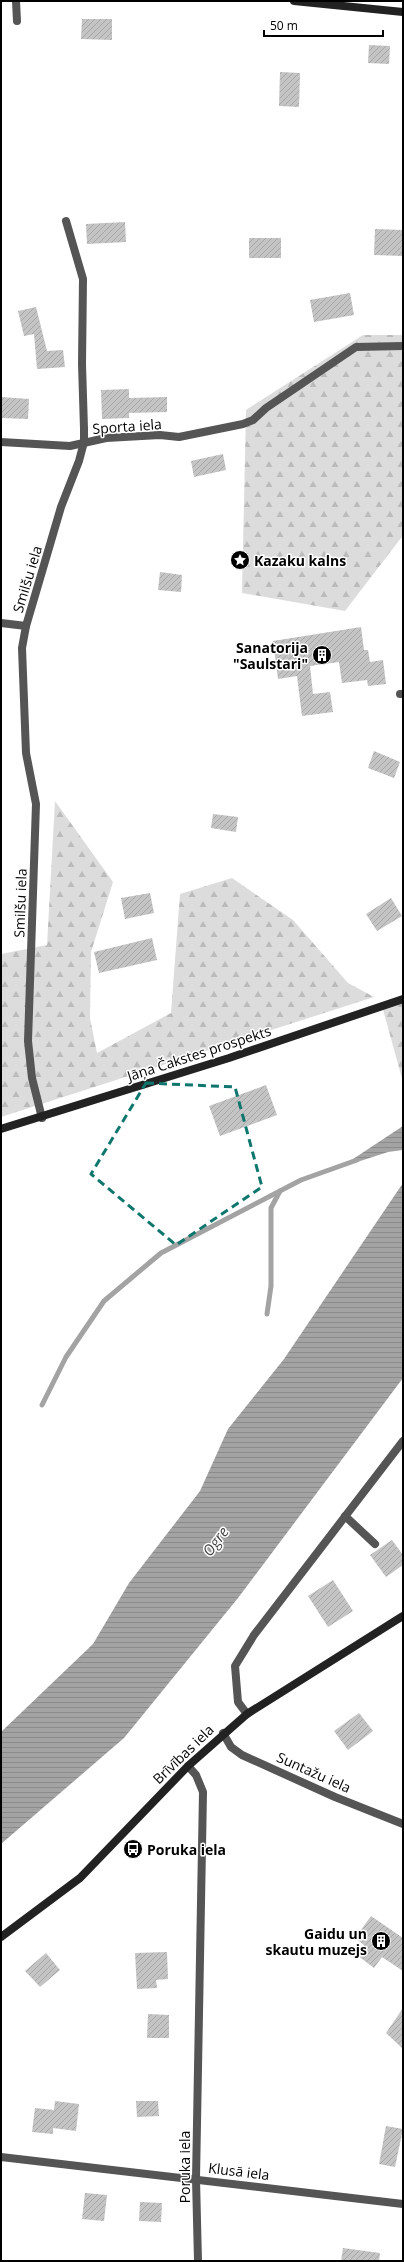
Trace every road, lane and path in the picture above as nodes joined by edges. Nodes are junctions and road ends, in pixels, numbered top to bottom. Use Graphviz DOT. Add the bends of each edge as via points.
graph roads {
  1 [pos="16,1"];
  2 [pos="294,1"];
  3 [pos="403,12"];
  4 [pos="17,22"];
  5 [pos="66,221"];
  6 [pos="403,346"];
  7 [pos="1,442"];
  8 [pos="84,442"];
  9 [pos="1,623"];
  10 [pos="26,626"];
  11 [pos="403,999"];
  12 [pos="42,1118"];
  13 [pos="1,1129"];
  14 [pos="403,1441"];
  15 [pos="345,1516"];
  16 [pos="375,1544"];
  17 [pos="403,1616"];
  18 [pos="247,1714"];
  19 [pos="223,1733"];
  20 [pos="188,1766"];
  21 [pos="403,1824"];
  22 [pos="1,1937"];
  23 [pos="1,2157"];
  24 [pos="196,2179"];
  25 [pos="403,2204"];
  26 [pos="198,2261"];
  1 -- 4 [label="street"];
  2 -- 3 [label="street"];
  5 -- 8 [label="street, Smilšu iela" via="83,279"];
  6 -- 8 [label="street, Sporta iela" via="356,347 266,408 253,420 179,437 160,435"];
  7 -- 8 [label="street, Sporta iela" via="70,446"];
  8 -- 10 [label="street, Smilšu iela" via="61,507"];
  9 -- 10 [label="street"];
  10 -- 12 [label="street, Smilšu iela" via="22,648 26,753 36,804 28,1041 32,1078"];
  11 -- 12 [label="street, Jāņa Čakstes prospekts"];
  12 -- 13 [label="street, Jāņa Čakstes prospekts"];
  14 -- 15 [label="street"];
  15 -- 16 [label="street"];
  15 -- 18 [label="street" via="254,1635 235,1666 238,1702"];
  17 -- 18 [label="street, Brīvības iela"];
  18 -- 19 [label="street, Brīvības iela"];
  19 -- 20 [label="street, Brīvības iela"];
  19 -- 21 [label="street, Suntažu iela" via="231,1746 242,1755"];
  20 -- 22 [label="street, Brīvības iela" via="80,1878"];
  20 -- 24 [label="street, Poruka iela" via="203,1792"];
  23 -- 24 [label="street, Klusā iela"];
  24 -- 25 [label="street, Klusā iela"];
  24 -- 26 [label="street, Poruka iela"];
}
